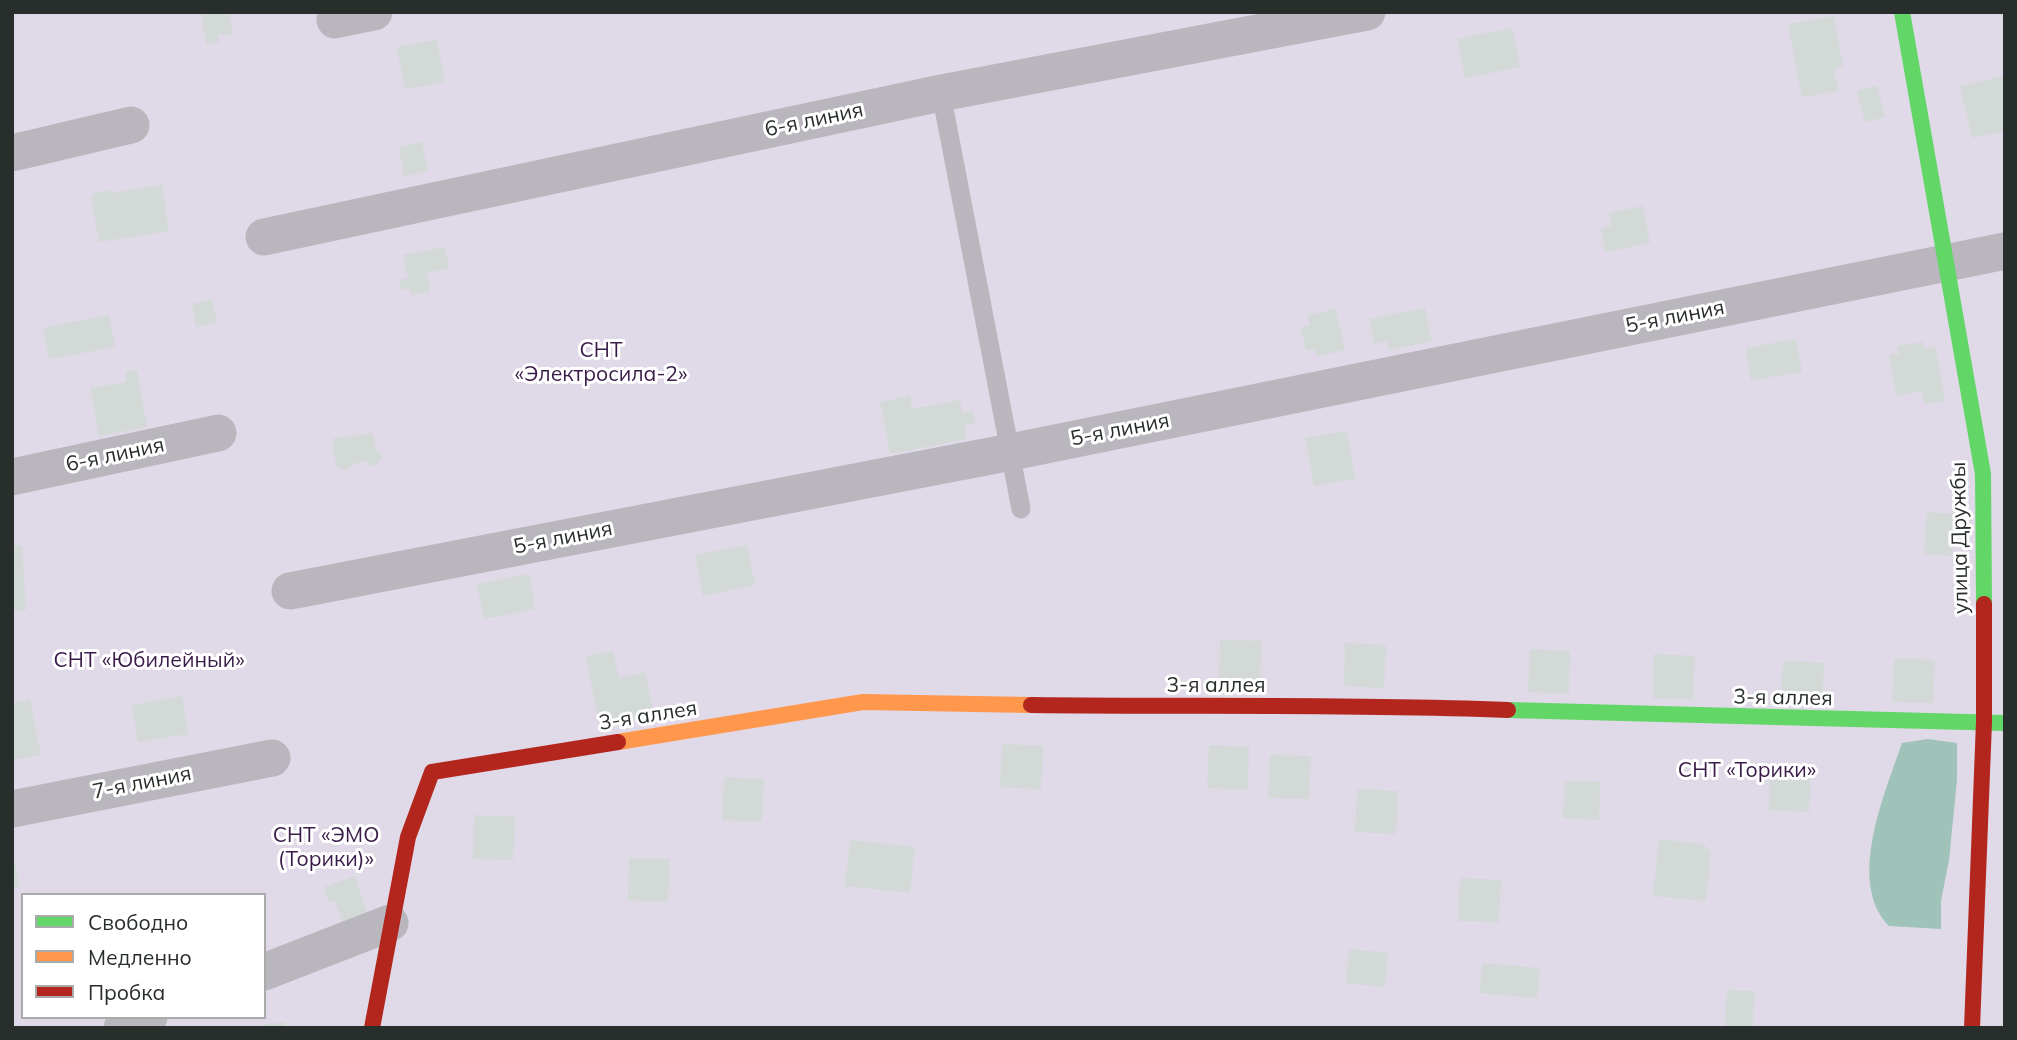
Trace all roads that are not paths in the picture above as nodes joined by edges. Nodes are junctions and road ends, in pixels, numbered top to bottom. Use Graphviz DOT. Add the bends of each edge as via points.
graph roads {
  1 [pos="374,12"];
  2 [pos="1367,12"];
  3 [pos="1902,12"];
  4 [pos="335,20"];
  5 [pos="941,93"];
  6 [pos="131,125"];
  7 [pos="12,153"];
  8 [pos="264,237"];
  9 [pos="2005,251"];
  10 [pos="1948,262"];
  11 [pos="218,433"];
  12 [pos="1011,452"];
  13 [pos="1994,472"];
  14 [pos="12,477"];
  15 [pos="1021,509"];
  16 [pos="290,591"];
  17 [pos="1984,722"];
  18 [pos="2005,723"];
  19 [pos="272,758"];
  20 [pos="12,809"];
  21 [pos="390,923"];
  22 [pos="266,971"];
  23 [pos="144,1019"];
  24 [pos="122,1028"];
  25 [pos="372,1028"];
  26 [pos="1972,1028"];
  1 -- 4 [label="street"];
  2 -- 5 [label="street, 6-я линия"];
  3 -- 10 [label="street, улица Дружбы"];
  5 -- 8 [label="street, 6-я линия"];
  5 -- 12 [label="lane"];
  6 -- 7 [label="street"];
  9 -- 10 [label="street, 5-я линия"];
  10 -- 12 [label="street, 5-я линия"];
  10 -- 13 [label="street, улица Дружбы"];
  11 -- 14 [label="street, 6-я линия"];
  12 -- 15 [label="lane"];
  12 -- 16 [label="street, 5-я линия"];
  13 -- 17 [label="street, улица Дружбы"];
  17 -- 18 [label="street, 3-я аллея"];
  17 -- 21 [label="street, 3-я аллея" via="1373,705 1229,708 863,702 432,772 408,836"];
  17 -- 26 [label="street, улица Дружбы"];
  19 -- 20 [label="street, 7-я линия"];
  21 -- 22 [label="street"];
  21 -- 25 [label="street"];
  23 -- 24 [label="street"];
}
